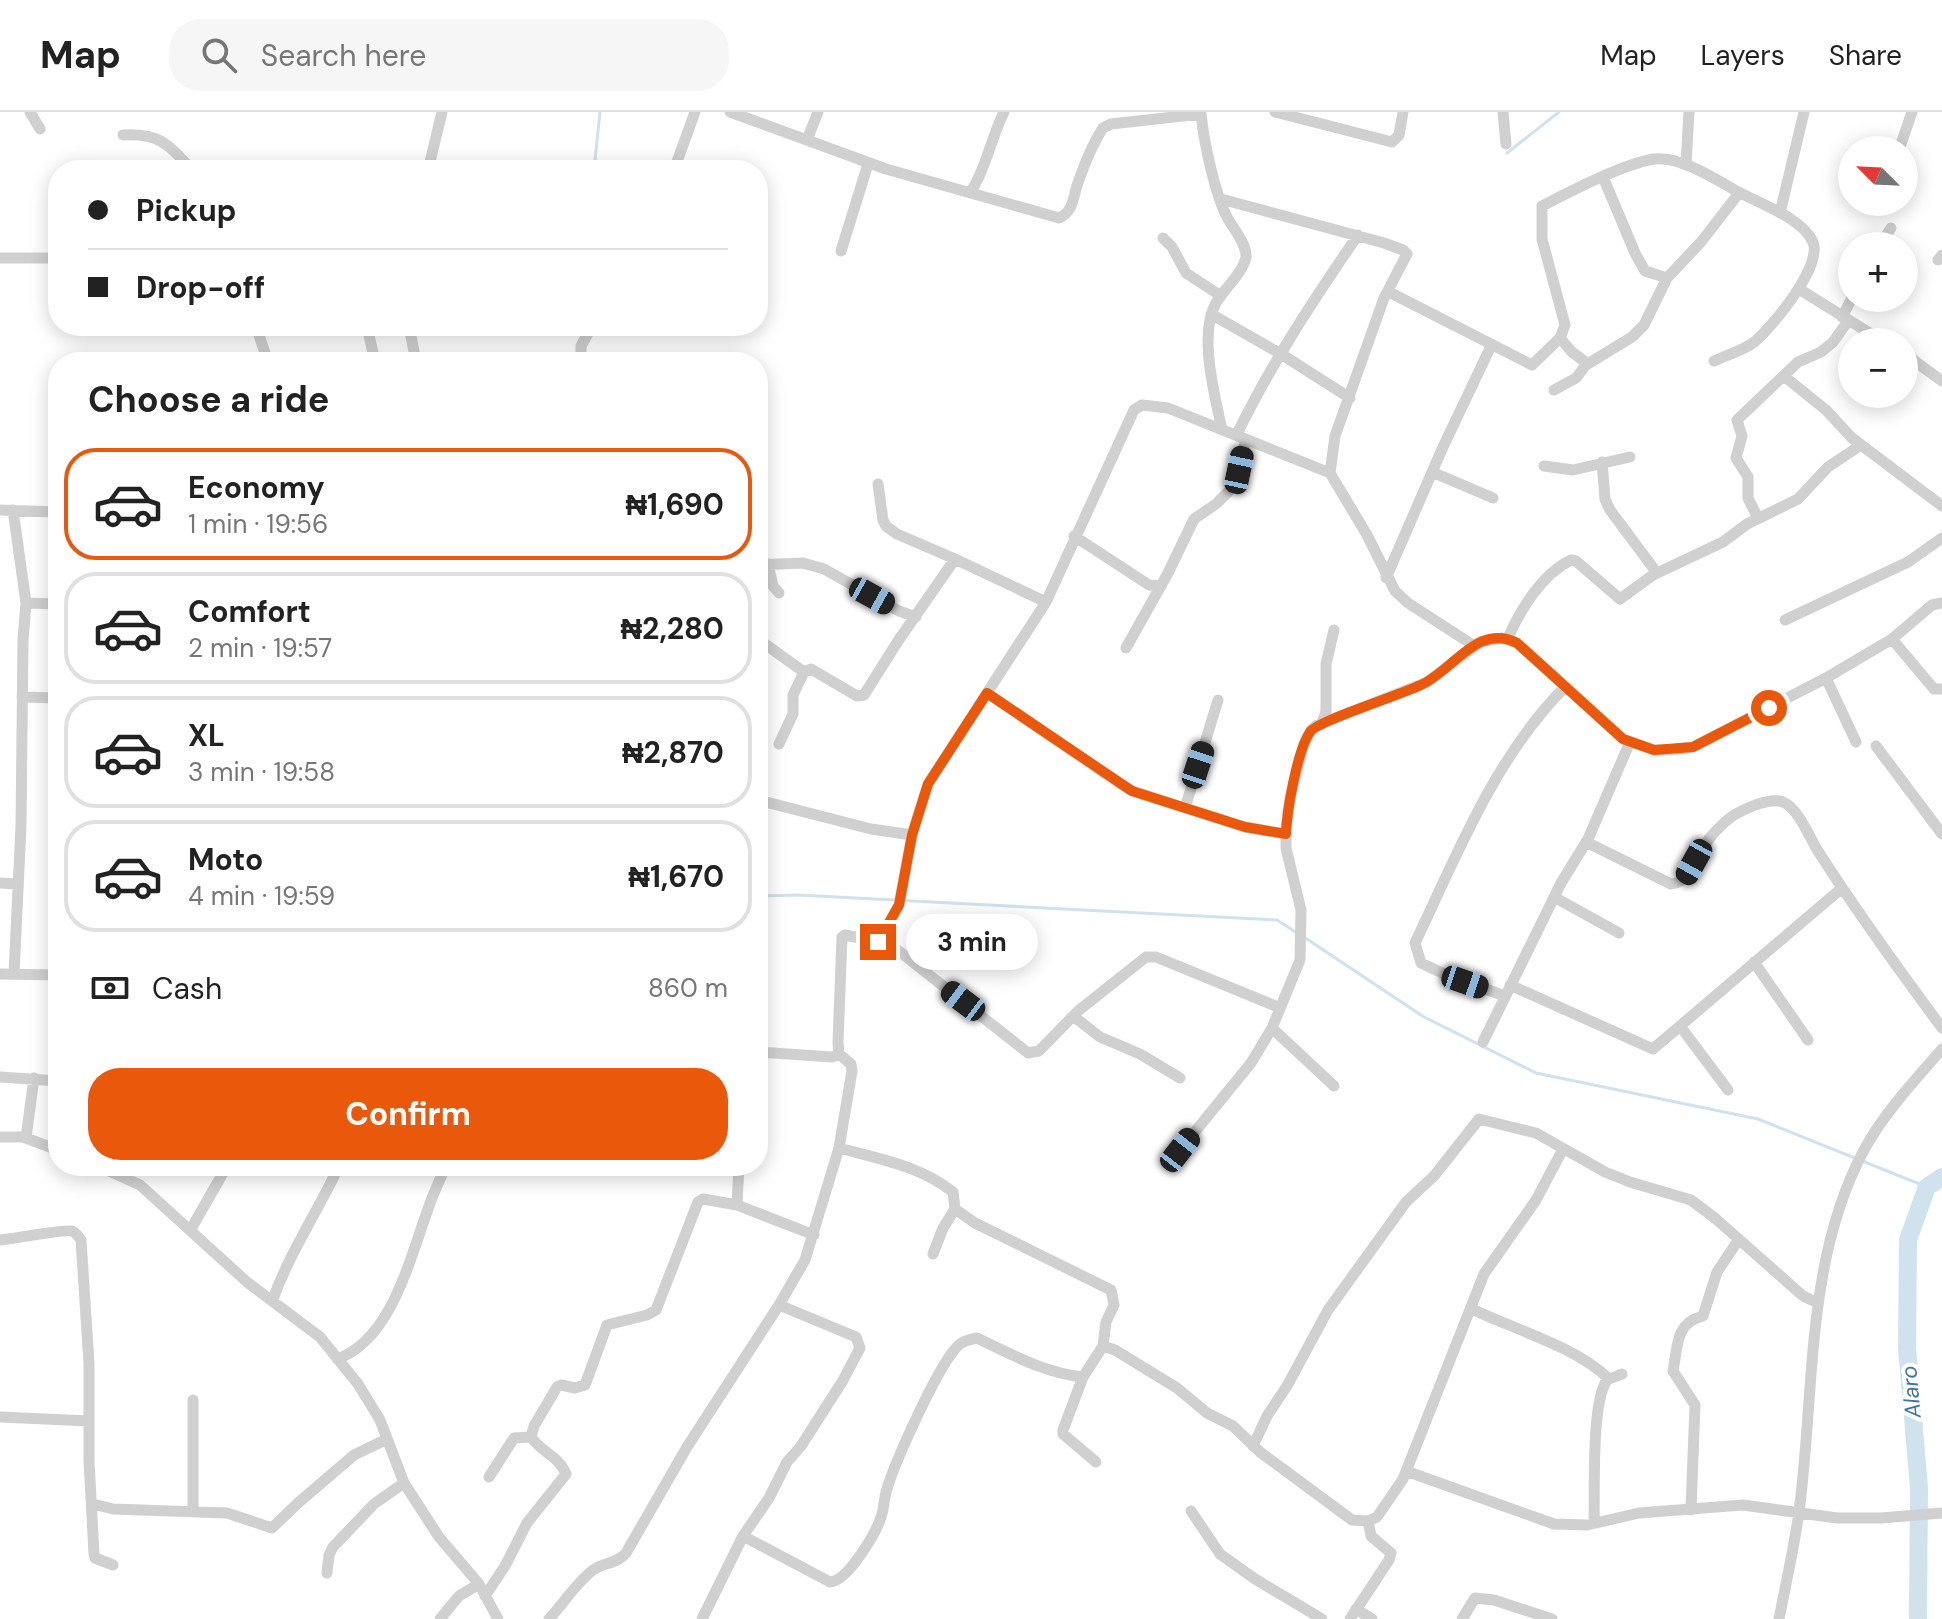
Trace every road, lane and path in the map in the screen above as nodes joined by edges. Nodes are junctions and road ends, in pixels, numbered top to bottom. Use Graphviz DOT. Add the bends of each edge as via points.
graph roads {
  1 [pos="30,112"];
  2 [pos="442,112"];
  3 [pos="695,112"];
  4 [pos="730,112"];
  5 [pos="818,112"];
  6 [pos="1004,112"];
  7 [pos="1275,112"];
  8 [pos="1403,112"];
  9 [pos="1503,112"];
  10 [pos="1689,112"];
  11 [pos="1804,112"];
  12 [pos="1912,112"];
  13 [pos="1201,113"];
  14 [pos="40,129"];
  15 [pos="123,135"];
  16 [pos="1904,136"];
  17 [pos="807,140"];
  18 [pos="1506,144"];
  19 [pos="183,160"];
  20 [pos="430,160"];
  21 [pos="678,160"];
  22 [pos="868,164"];
  23 [pos="1686,165"];
  24 [pos="1603,177"];
  25 [pos="970,193"];
  26 [pos="1739,193"];
  27 [pos="1221,199"];
  28 [pos="1780,213"];
  29 [pos="1891,228"];
  30 [pos="1888,232"];
  31 [pos="1358,235"];
  32 [pos="1163,238"];
  33 [pos="841,251"];
  34 [pos="0,258"];
  35 [pos="48,258"];
  36 [pos="1667,278"];
  37 [pos="1799,289"];
  38 [pos="1389,292"];
  39 [pos="1221,296"];
  40 [pos="1847,312"];
  41 [pos="1211,314"];
  42 [pos="1845,319"];
  43 [pos="1860,328"];
  44 [pos="1560,338"];
  45 [pos="1491,346"];
  46 [pos="1281,354"];
  47 [pos="1714,361"];
  48 [pos="1918,363"];
  49 [pos="1588,364"];
  50 [pos="1785,377"];
  51 [pos="1942,381"];
  52 [pos="1554,390"];
  53 [pos="1350,398"];
  54 [pos="1222,430"];
  55 [pos="1242,436"];
  56 [pos="1861,445"];
  57 [pos="1630,457"];
  58 [pos="1602,462"];
  59 [pos="1544,466"];
  60 [pos="1432,472"];
  61 [pos="1330,473"];
  62 [pos="878,484"];
  63 [pos="1493,498"];
  64 [pos="1942,506"];
  65 [pos="0,510"];
  66 [pos="13,510"];
  67 [pos="48,512"];
  68 [pos="1758,518"];
  69 [pos="1074,536"];
  70 [pos="1942,538"];
  71 [pos="955,559"];
  72 [pos="768,564"];
  73 [pos="1657,573"];
  74 [pos="768,575"];
  75 [pos="1386,578"];
  76 [pos="1155,589"];
  77 [pos="779,593"];
  78 [pos="1046,602"];
  79 [pos="26,603"];
  80 [pos="1942,603"];
  81 [pos="48,604"];
  82 [pos="916,617"];
  83 [pos="1785,620"];
  84 [pos="1334,630"];
  85 [pos="1508,638"];
  86 [pos="1892,639"];
  87 [pos="1473,645"];
  88 [pos="768,646"];
  89 [pos="1126,648"];
  90 [pos="804,672"];
  91 [pos="1826,678"];
  92 [pos="1565,687"];
  93 [pos="1942,689"];
  94 [pos="987,693"];
  95 [pos="22,697"];
  96 [pos="48,698"];
  97 [pos="1218,700"];
  98 [pos="1322,722"];
  99 [pos="1630,742"];
  100 [pos="1856,742"];
  101 [pos="779,744"];
  102 [pos="1876,746"];
  103 [pos="768,803"];
  104 [pos="1185,808"];
  105 [pos="1286,834"];
  106 [pos="1942,834"];
  107 [pos="912,835"];
  108 [pos="1586,842"];
  109 [pos="0,883"];
  110 [pos="18,884"];
  111 [pos="1842,888"];
  112 [pos="1554,897"];
  113 [pos="1619,933"];
  114 [pos="878,942"];
  115 [pos="1754,962"];
  116 [pos="0,974"];
  117 [pos="14,974"];
  118 [pos="48,975"];
  119 [pos="1508,990"];
  120 [pos="1278,1007"];
  121 [pos="1073,1016"];
  122 [pos="1680,1026"];
  123 [pos="1272,1028"];
  124 [pos="1942,1028"];
  125 [pos="1808,1040"];
  126 [pos="1483,1042"];
  127 [pos="1942,1049"];
  128 [pos="768,1053"];
  129 [pos="839,1054"];
  130 [pos="0,1077"];
  131 [pos="34,1078"];
  132 [pos="1180,1078"];
  133 [pos="48,1080"];
  134 [pos="1334,1086"];
  135 [pos="1728,1090"];
  136 [pos="0,1137"];
  137 [pos="26,1138"];
  138 [pos="48,1146"];
  139 [pos="839,1148"];
  140 [pos="1563,1149"];
  141 [pos="1180,1150"];
  142 [pos="120,1176"];
  143 [pos="221,1176"];
  144 [pos="334,1176"];
  145 [pos="442,1176"];
  146 [pos="738,1176"];
  147 [pos="737,1205"];
  148 [pos="955,1209"];
  149 [pos="191,1229"];
  150 [pos="814,1235"];
  151 [pos="1739,1239"];
  152 [pos="0,1240"];
  153 [pos="933,1254"];
  154 [pos="273,1299"];
  155 [pos="1818,1303"];
  156 [pos="779,1305"];
  157 [pos="1472,1309"];
  158 [pos="1103,1346"];
  159 [pos="337,1359"];
  160 [pos="1622,1374"];
  161 [pos="1083,1377"];
  162 [pos="1609,1379"];
  163 [pos="193,1400"];
  164 [pos="0,1417"];
  165 [pos="89,1421"];
  166 [pos="531,1437"];
  167 [pos="387,1439"];
  168 [pos="1253,1446"];
  169 [pos="1096,1462"];
  170 [pos="1406,1471"];
  171 [pos="489,1477"];
  172 [pos="404,1483"];
  173 [pos="93,1504"];
  174 [pos="1691,1510"];
  175 [pos="193,1511"];
  176 [pos="1191,1511"];
  177 [pos="1799,1512"];
  178 [pos="1942,1513"];
  179 [pos="1368,1521"];
  180 [pos="1594,1523"];
  181 [pos="743,1536"];
  182 [pos="113,1565"];
  183 [pos="327,1573"];
  184 [pos="479,1584"];
  185 [pos="485,1596"];
  186 [pos="1353,1614"];
  187 [pos="440,1619"];
  188 [pos="498,1619"];
  189 [pos="549,1619"];
  190 [pos="702,1619"];
  191 [pos="1322,1619"];
  192 [pos="1372,1619"];
  193 [pos="1462,1619"];
  194 [pos="1552,1619"];
  195 [pos="1779,1619"];
  1 -- 14 [label="street"];
  2 -- 20 [label="street"];
  3 -- 21 [label="street"];
  4 -- 17 [label="street"];
  5 -- 17 [label="street"];
  6 -- 25 [label="street"];
  7 -- 8 [label="street" via="1392,142 1399,135"];
  9 -- 18 [label="street"];
  10 -- 23 [label="street"];
  11 -- 28 [label="street"];
  12 -- 16 [label="street"];
  13 -- 25 [label="street" via="1103,128 1071,207 1059,218"];
  13 -- 27 [label="street"];
  15 -- 19 [label="street" via="146,134 170,146"];
  17 -- 22 [label="street"];
  22 -- 25 [label="street"];
  22 -- 33 [label="street"];
  23 -- 24 [label="street" via="1654,159"];
  23 -- 26 [label="street"];
  24 -- 36 [label="street" via="1645,271"];
  24 -- 44 [label="street" via="1541,209 1542,239 1565,325"];
  26 -- 28 [label="street"];
  26 -- 36 [label="street"];
  27 -- 31 [label="street"];
  27 -- 39 [label="street" via="1246,258"];
  28 -- 37 [label="street" via="1813,242 1812,260"];
  29 -- 30 [label="street"];
  31 -- 38 [label="street" via="1407,254"];
  31 -- 46 [label="street"];
  32 -- 39 [label="street" via="1186,273"];
  34 -- 35 [label="street"];
  36 -- 49 [label="street" via="1644,325"];
  37 -- 42 [label="street"];
  37 -- 47 [label="street" via="1752,343"];
  38 -- 45 [label="street"];
  38 -- 53 [label="street"];
  39 -- 41 [label="street"];
  40 -- 42 [label="street"];
  41 -- 46 [label="street"];
  41 -- 54 [label="street" via="1210,360"];
  42 -- 43 [label="street"];
  42 -- 50 [label="street" via="1833,342 1798,362"];
  44 -- 45 [label="street" via="1532,365"];
  44 -- 49 [label="street"];
  45 -- 60 [label="street"];
  46 -- 53 [label="street"];
  46 -- 55 [label="street" via="1258,392"];
  48 -- 51 [label="street"];
  49 -- 52 [label="street"];
  50 -- 56 [label="street"];
  50 -- 68 [label="street" via="1737,420 1742,436 1736,458 1748,477 1748,498"];
  53 -- 61 [label="street" via="1335,436"];
  54 -- 55 [label="street"];
  54 -- 69 [label="street" via="1168,408 1142,405 1134,410"];
  55 -- 61 [label="street"];
  55 -- 76 [label="street" via="1233,487 1194,519"];
  56 -- 64 [label="street"];
  56 -- 68 [label="street" via="1828,467 1798,499"];
  57 -- 58 [label="street"];
  58 -- 59 [label="street" via="1573,470"];
  58 -- 73 [label="street" via="1610,510"];
  60 -- 63 [label="street"];
  60 -- 75 [label="street"];
  61 -- 75 [label="street"];
  62 -- 71 [label="street" via="886,526"];
  65 -- 66 [label="street"];
  66 -- 67 [label="street"];
  66 -- 79 [label="street"];
  68 -- 73 [label="street" via="1723,542"];
  69 -- 76 [label="street"];
  69 -- 78 [label="street"];
  70 -- 83 [label="street" via="1908,562"];
  71 -- 78 [label="street"];
  71 -- 82 [label="street"];
  72 -- 82 [label="street" via="803,563 824,569"];
  73 -- 85 [label="street" via="1617,599 1571,560 1517,616"];
  74 -- 77 [label="street"];
  75 -- 87 [label="street" via="1408,603"];
  76 -- 89 [label="street"];
  78 -- 94 [label="street"];
  79 -- 81 [label="street"];
  79 -- 95 [label="street"];
  80 -- 86 [label="street" via="1924,610"];
  82 -- 90 [label="street" via="864,695 811,669"];
  84 -- 98 [label="street"];
  85 -- 87 [label="street"];
  85 -- 92 [label="street"];
  86 -- 91 [label="street"];
  86 -- 93 [label="street" via="1924,679"];
  87 -- 98 [label="street" via="1427,682"];
  88 -- 90 [label="street"];
  90 -- 101 [label="street"];
  91 -- 99 [label="street" via="1693,747 1654,750"];
  91 -- 100 [label="street"];
  92 -- 99 [label="street"];
  92 -- 119 [label="street" via="1537,717 1488,792 1415,943 1421,963 1449,976"];
  94 -- 104 [label="street" via="1132,791"];
  94 -- 107 [label="street" via="928,784"];
  95 -- 96 [label="street"];
  95 -- 110 [label="street"];
  97 -- 104 [label="street"];
  98 -- 105 [label="street" via="1304,744"];
  99 -- 108 [label="street"];
  102 -- 106 [label="street"];
  103 -- 107 [label="street"];
  104 -- 105 [label="street"];
  105 -- 120 [label="street" via="1303,927 1300,960"];
  107 -- 114 [label="street" via="899,905"];
  108 -- 111 [label="street" via="1671,884 1679,883 1729,819 1774,801 1790,807"];
  108 -- 112 [label="street"];
  109 -- 110 [label="street"];
  110 -- 117 [label="street"];
  111 -- 115 [label="street"];
  111 -- 124 [label="street"];
  112 -- 113 [label="street"];
  112 -- 119 [label="street"];
  114 -- 121 [label="street" via="895,948 1028,1053 1039,1051"];
  114 -- 129 [label="street" via="845,935 841,940"];
  115 -- 122 [label="street"];
  115 -- 125 [label="street"];
  116 -- 117 [label="street"];
  117 -- 118 [label="street"];
  119 -- 122 [label="street" via="1650,1050"];
  119 -- 126 [label="street"];
  120 -- 121 [label="street" via="1156,957 1140,961"];
  120 -- 123 [label="street"];
  121 -- 132 [label="street" via="1100,1037"];
  122 -- 135 [label="street"];
  123 -- 134 [label="street"];
  123 -- 141 [label="street" via="1235,1085"];
  127 -- 155 [label="street" via="1865,1148 1836,1223"];
  128 -- 129 [label="street"];
  129 -- 139 [label="street" via="852,1071"];
  130 -- 131 [label="street"];
  131 -- 133 [label="street"];
  131 -- 137 [label="street"];
  136 -- 137 [label="street"];
  137 -- 138 [label="street"];
  139 -- 148 [label="street" via="904,1165 937,1180 953,1192"];
  139 -- 150 [label="street"];
  140 -- 151 [label="street" via="1630,1182 1691,1200"];
  140 -- 157 [label="street" via="1536,1200 1488,1264"];
  140 -- 168 [label="street" via="1536,1133 1487,1120 1474,1123 1434,1176 1406,1202 1328,1310"];
  142 -- 149 [label="street" via="140,1185"];
  143 -- 149 [label="street"];
  144 -- 154 [label="street"];
  145 -- 159 [label="street" via="408,1267 378,1327 361,1347"];
  146 -- 147 [label="street"];
  147 -- 150 [label="street"];
  147 -- 166 [label="street" via="698,1202 656,1310 607,1325 585,1385 557,1387"];
  148 -- 153 [label="street"];
  148 -- 158 [label="street" via="1111,1290 1114,1305"];
  149 -- 154 [label="street"];
  150 -- 156 [label="street"];
  151 -- 155 [label="street" via="1803,1296"];
  151 -- 174 [label="street" via="1714,1279 1703,1316 1683,1328 1673,1371 1695,1405"];
  152 -- 165 [label="street" via="65,1230 81,1240"];
  154 -- 159 [label="street"];
  155 -- 177 [label="street"];
  156 -- 181 [label="street" via="856,1337 860,1348"];
  156 -- 189 [label="street" via="621,1560 597,1567"];
  157 -- 162 [label="street" via="1597,1367"];
  157 -- 170 [label="street"];
  158 -- 161 [label="street"];
  158 -- 168 [label="street" via="1177,1388"];
  159 -- 167 [label="street" via="363,1391"];
  160 -- 162 [label="street"];
  161 -- 169 [label="street" via="1063,1434"];
  161 -- 181 [label="street" via="1059,1375 970,1339 949,1358 902,1451 882,1516 842,1579 830,1582"];
  162 -- 180 [label="street" via="1601,1391"];
  163 -- 175 [label="street"];
  164 -- 165 [label="street"];
  165 -- 173 [label="street"];
  166 -- 171 [label="street" via="514,1438"];
  166 -- 185 [label="street" via="566,1474 527,1523"];
  167 -- 172 [label="street"];
  167 -- 175 [label="street" via="354,1455 272,1528 234,1514"];
  168 -- 179 [label="street" via="1352,1520"];
  170 -- 179 [label="street" via="1384,1508"];
  170 -- 180 [label="street" via="1554,1524"];
  172 -- 183 [label="street" via="374,1504 333,1547"];
  172 -- 184 [label="street" via="439,1537"];
  173 -- 175 [label="street"];
  173 -- 182 [label="street" via="95,1558"];
  174 -- 177 [label="street" via="1743,1505"];
  174 -- 180 [label="street"];
  176 -- 191 [label="street" via="1220,1554"];
  177 -- 178 [label="street" via="1837,1518"];
  177 -- 195 [label="street"];
  179 -- 186 [label="street" via="1371,1536 1391,1553"];
  181 -- 190 [label="street"];
  184 -- 185 [label="street"];
  184 -- 187 [label="street" via="459,1596"];
  185 -- 188 [label="street"];
  186 -- 192 [label="street"];
  193 -- 194 [label="street" via="1475,1598"];
}
